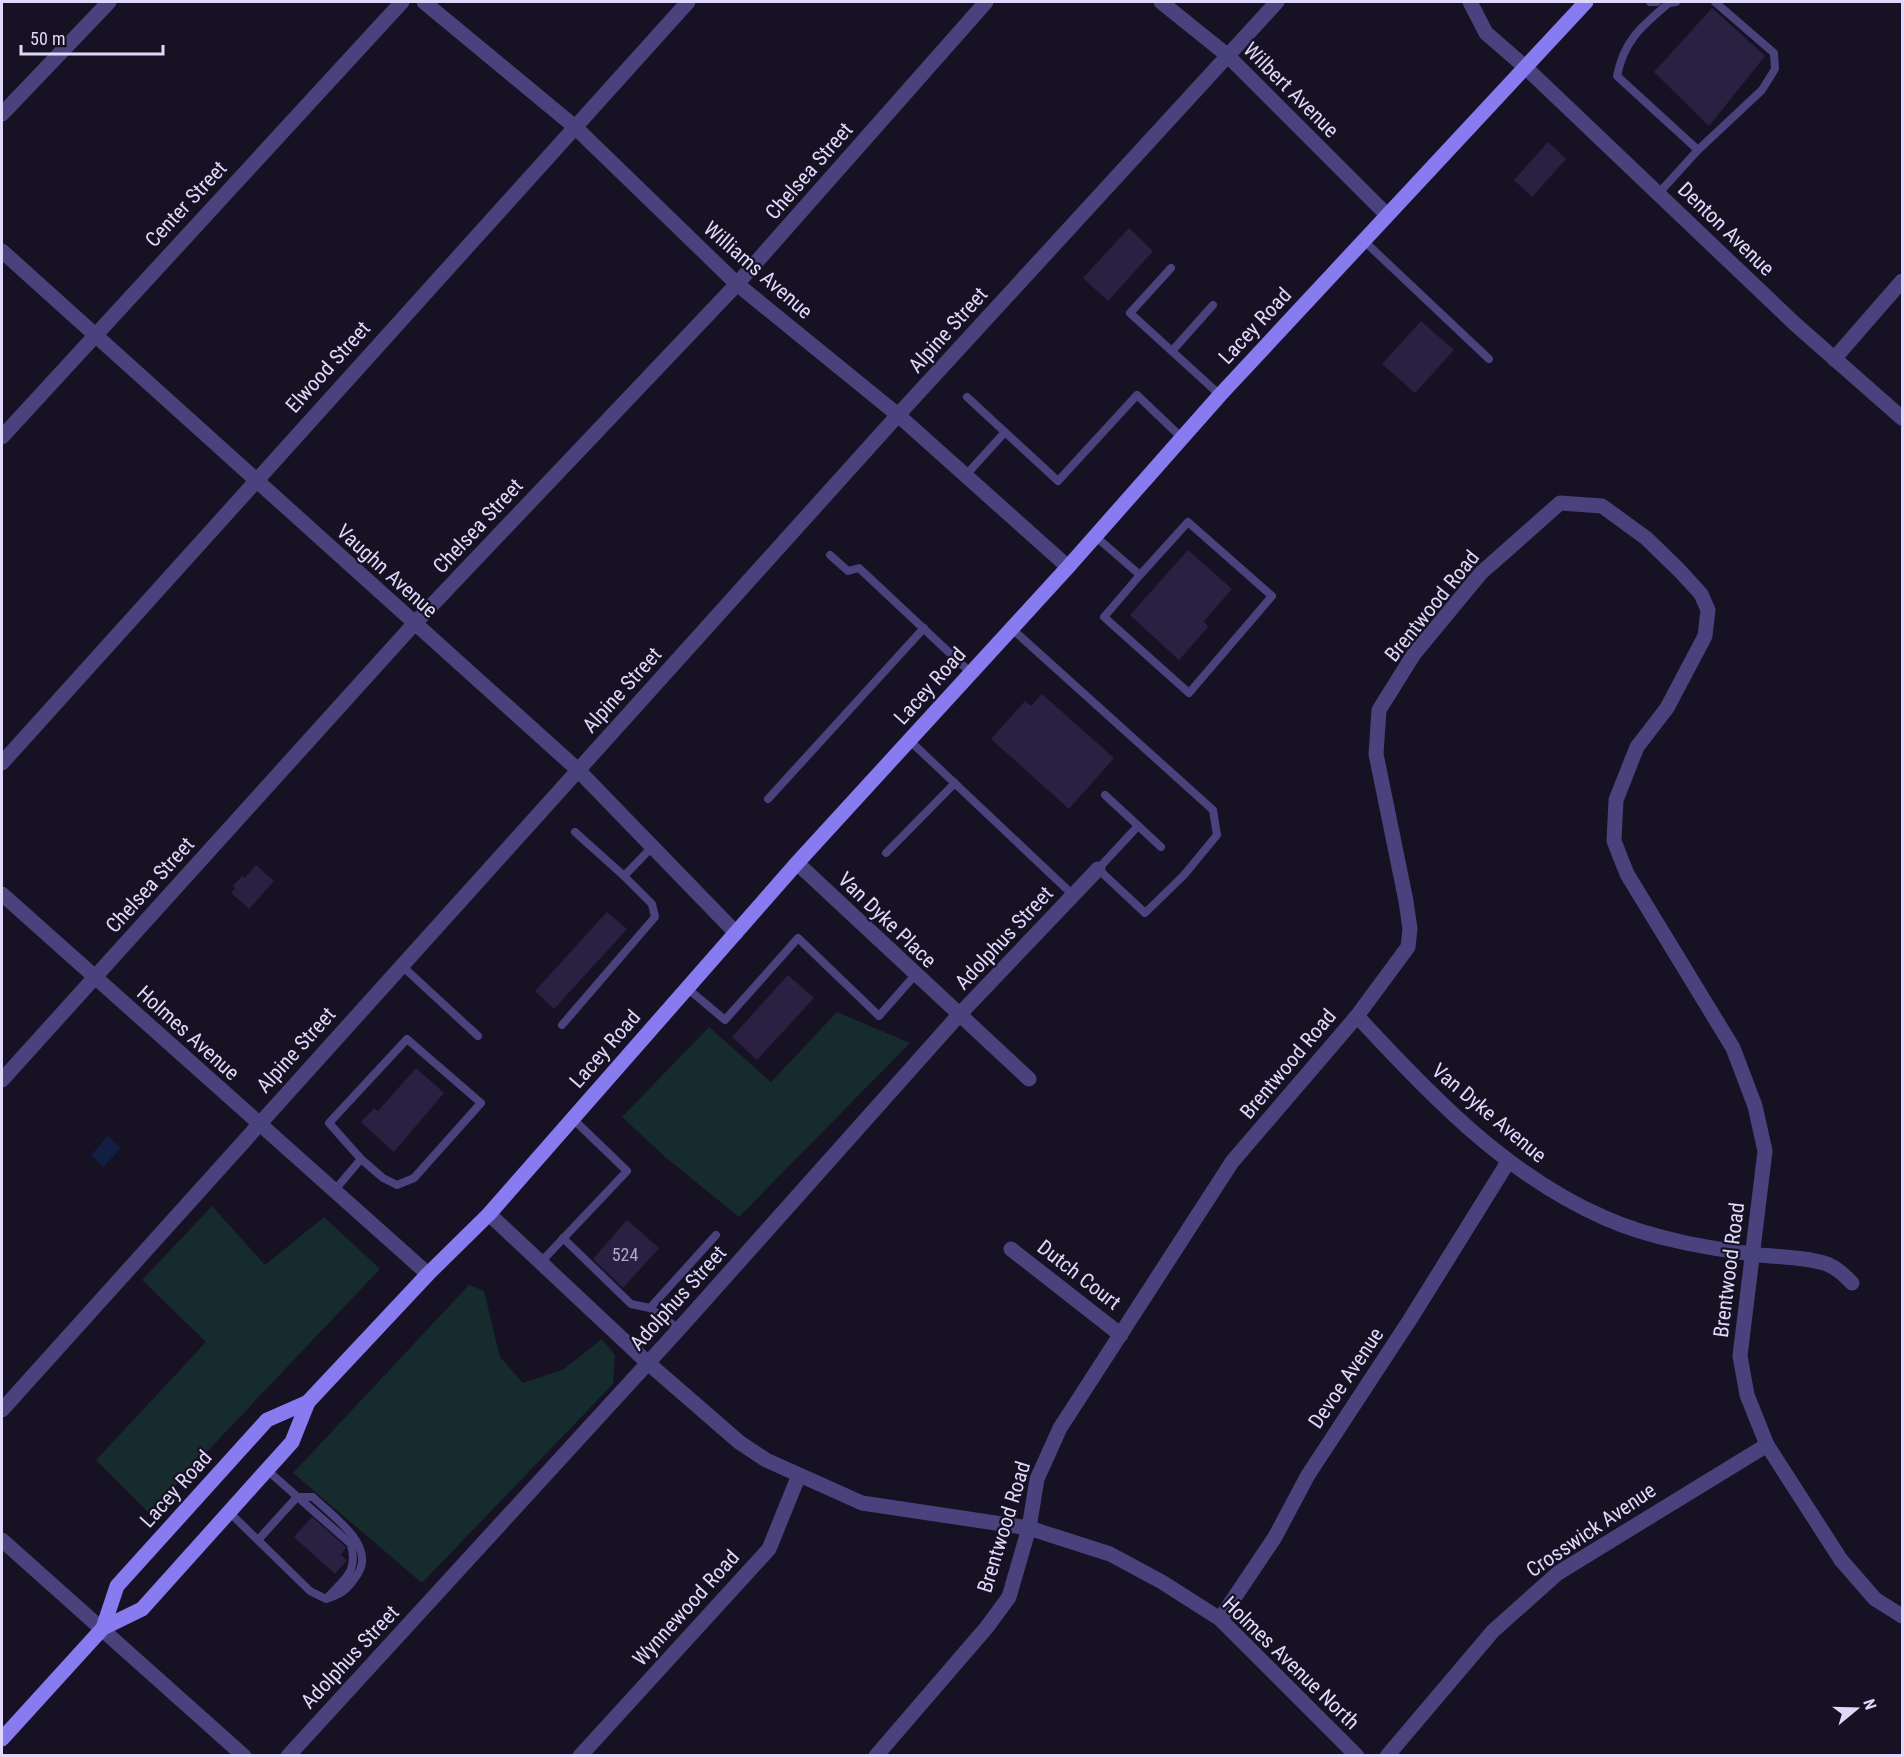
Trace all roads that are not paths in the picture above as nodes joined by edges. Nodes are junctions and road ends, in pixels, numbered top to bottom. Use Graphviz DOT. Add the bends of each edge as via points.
graph roads {
  1 [pos="109,2"];
  2 [pos="402,2"];
  3 [pos="424,2"];
  4 [pos="688,2"];
  5 [pos="986,2"];
  6 [pos="1161,2"];
  7 [pos="1277,2"];
  8 [pos="1470,2"];
  9 [pos="1586,2"];
  10 [pos="1650,2"];
  11 [pos="1657,2"];
  12 [pos="1670,2"];
  13 [pos="1715,2"];
  14 [pos="1227,55"];
  15 [pos="1524,66"];
  16 [pos="2,114"];
  17 [pos="575,126"];
  18 [pos="1698,150"];
  19 [pos="1658,194"];
  20 [pos="1387,215"];
  21 [pos="1363,240"];
  22 [pos="2,251"];
  23 [pos="1171,268"];
  24 [pos="1902,281"];
  25 [pos="736,284"];
  26 [pos="1213,305"];
  27 [pos="94,335"];
  28 [pos="1172,351"];
  29 [pos="1489,359"];
  30 [pos="1834,359"];
  31 [pos="1220,395"];
  32 [pos="967,397"];
  33 [pos="898,415"];
  34 [pos="1902,418"];
  35 [pos="1005,432"];
  36 [pos="2,437"];
  37 [pos="1182,438"];
  38 [pos="966,475"];
  39 [pos="254,480"];
  40 [pos="1095,536"];
  41 [pos="830,555"];
  42 [pos="1068,567"];
  43 [pos="1140,575"];
  44 [pos="414,624"];
  45 [pos="924,628"];
  46 [pos="1011,628"];
  47 [pos="970,673"];
  48 [pos="909,740"];
  49 [pos="2,763"];
  50 [pos="578,770"];
  51 [pos="955,783"];
  52 [pos="1105,795"];
  53 [pos="768,799"];
  54 [pos="1138,826"];
  55 [pos="574,832"];
  56 [pos="652,846"];
  57 [pos="1161,848"];
  58 [pos="886,853"];
  59 [pos="797,863"];
  60 [pos="1098,869"];
  61 [pos="624,876"];
  62 [pos="2,894"];
  63 [pos="1073,895"];
  64 [pos="736,933"];
  65 [pos="401,965"];
  66 [pos="915,975"];
  67 [pos="94,978"];
  68 [pos="687,988"];
  69 [pos="958,1016"];
  70 [pos="1357,1016"];
  71 [pos="562,1025"];
  72 [pos="478,1035"];
  73 [pos="1029,1079"];
  74 [pos="2,1080"];
  75 [pos="572,1118"];
  76 [pos="258,1124"];
  77 [pos="361,1159"];
  78 [pos="1508,1162"];
  79 [pos="334,1191"];
  80 [pos="489,1214"];
  81 [pos="716,1235"];
  82 [pos="563,1238"];
  83 [pos="1011,1248"];
  84 [pos="1750,1253"];
  85 [pos="540,1263"];
  86 [pos="428,1274"];
  87 [pos="1852,1283"];
  88 [pos="650,1308"];
  89 [pos="679,1329"];
  90 [pos="1121,1335"];
  91 [pos="648,1363"];
  92 [pos="308,1402"];
  93 [pos="2,1410"];
  94 [pos="1767,1445"];
  95 [pos="267,1470"];
  96 [pos="799,1475"];
  97 [pos="297,1497"];
  98 [pos="229,1512"];
  99 [pos="1029,1528"];
  100 [pos="2,1540"];
  101 [pos="258,1540"];
  102 [pos="1902,1616"];
  103 [pos="1220,1619"];
  104 [pos="103,1628"];
  105 [pos="2,1739"];
  106 [pos="244,1755"];
  107 [pos="288,1755"];
  108 [pos="580,1755"];
  109 [pos="876,1755"];
  110 [pos="1357,1755"];
  111 [pos="1388,1755"];
  1 -- 16 [label="street"];
  2 -- 27 [label="street, Center Street"];
  3 -- 17 [label="street, Williams Avenue"];
  4 -- 17 [label="street, Elwood Street"];
  5 -- 25 [label="street, Chelsea Street"];
  6 -- 14 [label="street, Wilbert Avenue"];
  7 -- 14 [label="street, Alpine Street"];
  8 -- 15 [label="street, Denton Avenue" via="1486,33"];
  9 -- 15 [label="main road, Lacey Road"];
  10 -- 11 [label="lane"];
  12 -- 18 [label="lane" via="1637,31 1621,54 1617,76"];
  13 -- 18 [label="lane" via="1774,52 1775,69 1762,90"];
  14 -- 20 [label="street, Wilbert Avenue"];
  14 -- 33 [label="street, Alpine Street"];
  15 -- 19 [label="street, Denton Avenue"];
  15 -- 20 [label="main road, Lacey Road"];
  17 -- 25 [label="street, Williams Avenue"];
  17 -- 39 [label="street, Elwood Street"];
  18 -- 19 [label="lane"];
  19 -- 30 [label="street, Denton Avenue"];
  20 -- 21 [label="main road, Lacey Road"];
  21 -- 29 [label="lane"];
  21 -- 31 [label="main road, Lacey Road"];
  22 -- 27 [label="street, Vaughn Avenue"];
  23 -- 28 [label="lane" via="1130,313"];
  24 -- 30 [label="street"];
  25 -- 33 [label="street, Williams Avenue"];
  25 -- 44 [label="street, Chelsea Street"];
  26 -- 28 [label="lane"];
  27 -- 36 [label="street, Center Street"];
  27 -- 39 [label="street, Vaughn Avenue"];
  28 -- 31 [label="lane"];
  30 -- 34 [label="street, Denton Avenue"];
  31 -- 37 [label="main road, Lacey Road"];
  32 -- 35 [label="lane"];
  33 -- 38 [label="street, Williams Avenue"];
  33 -- 50 [label="street, Alpine Street"];
  35 -- 37 [label="lane" via="1058,481 1137,395"];
  35 -- 38 [label="lane"];
  37 -- 40 [label="main road, Lacey Road"];
  38 -- 42 [label="street, Williams Avenue"];
  39 -- 44 [label="street, Vaughn Avenue"];
  39 -- 49 [label="street, Elwood Street"];
  40 -- 42 [label="main road, Lacey Road"];
  40 -- 43 [label="lane"];
  41 -- 45 [label="lane" via="848,571 859,568"];
  42 -- 46 [label="main road, Lacey Road"];
  43 -- 43 [label="lane" via="1104,617 1188,693 1272,596 1188,522"];
  44 -- 50 [label="street, Vaughn Avenue"];
  44 -- 67 [label="street, Chelsea Street"];
  45 -- 47 [label="lane"];
  45 -- 53 [label="lane"];
  46 -- 47 [label="main road, Lacey Road"];
  46 -- 60 [label="lane" via="1213,810 1216,835 1184,875 1145,913"];
  47 -- 48 [label="main road, Lacey Road"];
  48 -- 51 [label="lane"];
  48 -- 59 [label="main road, Lacey Road"];
  50 -- 56 [label="street, Vaughn Avenue"];
  50 -- 65 [label="street, Alpine Street"];
  51 -- 58 [label="lane"];
  51 -- 63 [label="lane"];
  52 -- 54 [label="lane"];
  54 -- 57 [label="lane"];
  54 -- 60 [label="lane"];
  55 -- 61 [label="lane"];
  56 -- 61 [label="lane"];
  56 -- 64 [label="street, Vaughn Avenue"];
  59 -- 64 [label="main road, Lacey Road"];
  59 -- 66 [label="street, Van Dyke Place"];
  60 -- 63 [label="street, Adolphus Street"];
  61 -- 71 [label="lane" via="652,904 656,917"];
  62 -- 67 [label="street, Holmes Avenue"];
  63 -- 69 [label="street, Adolphus Street"];
  64 -- 68 [label="main road, Lacey Road"];
  65 -- 72 [label="lane"];
  65 -- 76 [label="street, Alpine Street"];
  66 -- 68 [label="lane" via="879,1016 798,938 725,1020"];
  66 -- 69 [label="street, Van Dyke Place"];
  67 -- 74 [label="street, Chelsea Street"];
  67 -- 76 [label="street, Holmes Avenue"];
  68 -- 75 [label="main road, Lacey Road"];
  69 -- 73 [label="street, Van Dyke Place"];
  69 -- 89 [label="street, Adolphus Street"];
  70 -- 78 [label="street, Van Dyke Avenue" via="1419,1083"];
  70 -- 84 [label="street, Brentwood Road" via="1408,947 1410,929 1396,842 1379,780 1375,735 1379,710 1414,654 1482,573 1560,503 1602,506 1646,538 1679,570 1701,594 1708,610 1705,636 1667,708 1637,747 1616,800 1614,841 1627,874 1733,1048 1755,1106 1765,1151"];
  70 -- 90 [label="street, Brentwood Road" via="1232,1162"];
  75 -- 80 [label="main road, Lacey Road"];
  75 -- 82 [label="lane" via="627,1171"];
  76 -- 79 [label="street, Holmes Avenue"];
  76 -- 93 [label="street, Alpine Street"];
  77 -- 77 [label="lane" via="397,1185 414,1178 481,1102 407,1038 329,1123"];
  77 -- 79 [label="lane"];
  78 -- 84 [label="street, Van Dyke Avenue" via="1606,1219 1654,1236"];
  78 -- 103 [label="street, Devoe Avenue"];
  79 -- 86 [label="street, Holmes Avenue"];
  80 -- 85 [label="street, Holmes Avenue North"];
  80 -- 86 [label="main road, Lacey Road"];
  81 -- 88 [label="lane"];
  82 -- 85 [label="lane"];
  82 -- 88 [label="lane" via="631,1304"];
  83 -- 90 [label="street, Dutch Court"];
  84 -- 87 [label="street, Van Dyke Avenue" via="1826,1263"];
  84 -- 94 [label="street, Brentwood Road" via="1740,1356 1747,1395"];
  85 -- 91 [label="street, Holmes Avenue North"];
  86 -- 92 [label="main road, Lacey Road"];
  88 -- 89 [label="lane"];
  89 -- 91 [label="street, Adolphus Street"];
  90 -- 99 [label="street, Brentwood Road" via="1060,1428 1037,1479"];
  91 -- 96 [label="street, Holmes Avenue North" via="739,1442"];
  91 -- 107 [label="street, Adolphus Street"];
  92 -- 95 [label="main road, Lacey Road" via="292,1442"];
  92 -- 104 [label="main road, Lacey Road" via="267,1420 117,1586"];
  94 -- 102 [label="street, Brentwood Road" via="1841,1560 1875,1599"];
  94 -- 111 [label="street, Crosswick Avenue" via="1558,1573 1493,1631"];
  95 -- 97 [label="lane"];
  95 -- 98 [label="main road, Lacey Road"];
  96 -- 99 [label="street, Holmes Avenue North" via="862,1503"];
  96 -- 108 [label="street, Wynnewood Road" via="769,1549"];
  97 -- 101 [label="lane"];
  97 -- 101 [label="lane" via="351,1544 353,1569 326,1599 310,1591"];
  98 -- 101 [label="lane"];
  98 -- 104 [label="main road, Lacey Road" via="142,1609"];
  99 -- 103 [label="street, Holmes Avenue North" via="1110,1554"];
  99 -- 109 [label="street, Brentwood Road" via="1009,1597 987,1628"];
  100 -- 104 [label="street"];
  103 -- 110 [label="street, Holmes Avenue North"];
  104 -- 105 [label="main road, Lacey Road"];
  104 -- 106 [label="street"];
}
